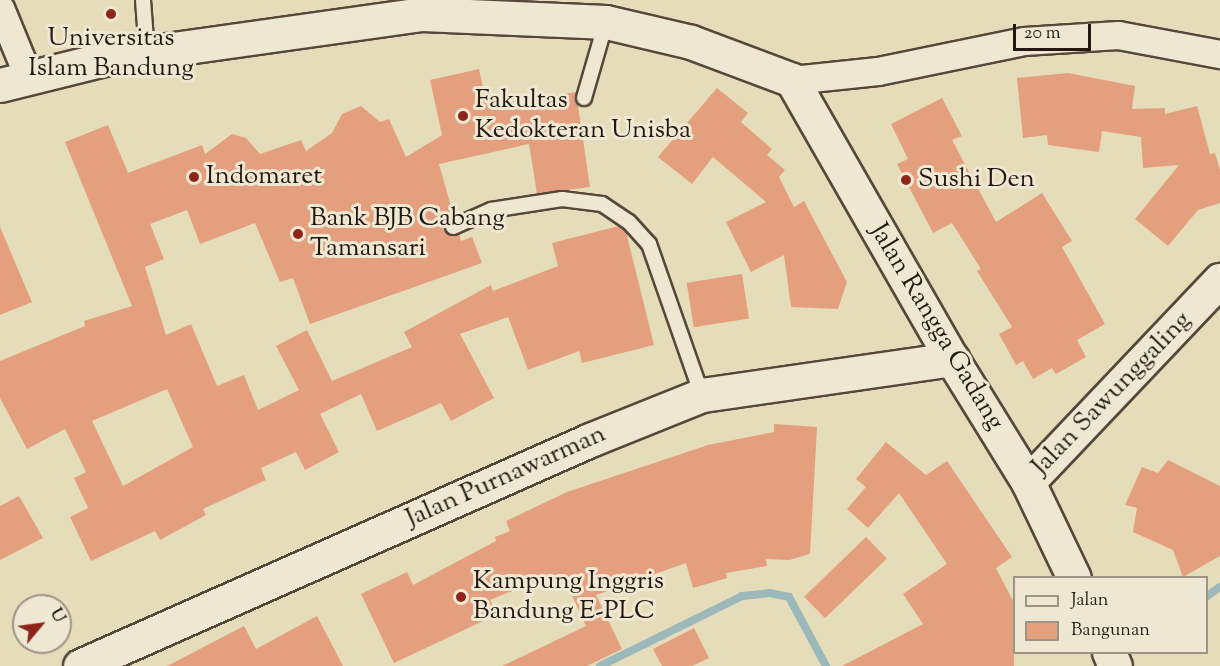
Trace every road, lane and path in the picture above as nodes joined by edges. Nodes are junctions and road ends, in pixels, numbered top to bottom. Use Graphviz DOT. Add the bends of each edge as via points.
graph roads {
  1 [pos="143,0"];
  2 [pos="425,7"];
  3 [pos="0,8"];
  4 [pos="478,8"];
  5 [pos="606,22"];
  6 [pos="147,53"];
  7 [pos="1220,54"];
  8 [pos="792,80"];
  9 [pos="14,81"];
  10 [pos="584,98"];
  11 [pos="453,227"];
  12 [pos="1220,280"];
  13 [pos="952,358"];
  14 [pos="702,395"];
  15 [pos="1028,482"];
  16 [pos="1073,576"];
  17 [pos="80,666"];
  1 -- 6 [label="lane"];
  2 -- 4 [label="street"];
  2 -- 6 [label="street"];
  3 -- 9 [label="street"];
  4 -- 5 [label="street"];
  5 -- 8 [label="street" via="691,42"];
  5 -- 10 [label="lane"];
  6 -- 9 [label="street"];
  7 -- 8 [label="street" via="1118,35 1024,41 878,71"];
  8 -- 13 [label="street, Jalan Rangga Gadang"];
  11 -- 14 [label="lane" via="491,210 562,199 602,204 629,222 649,244"];
  12 -- 15 [label="street, Jalan Sawunggaling"];
  13 -- 14 [label="street, Jalan Purnawarman"];
  13 -- 15 [label="street, Jalan Rangga Gadang"];
  14 -- 17 [label="street, Jalan Purnawarman" via="590,440"];
  15 -- 16 [label="street, Jalan Rangga Gadang"];
}
